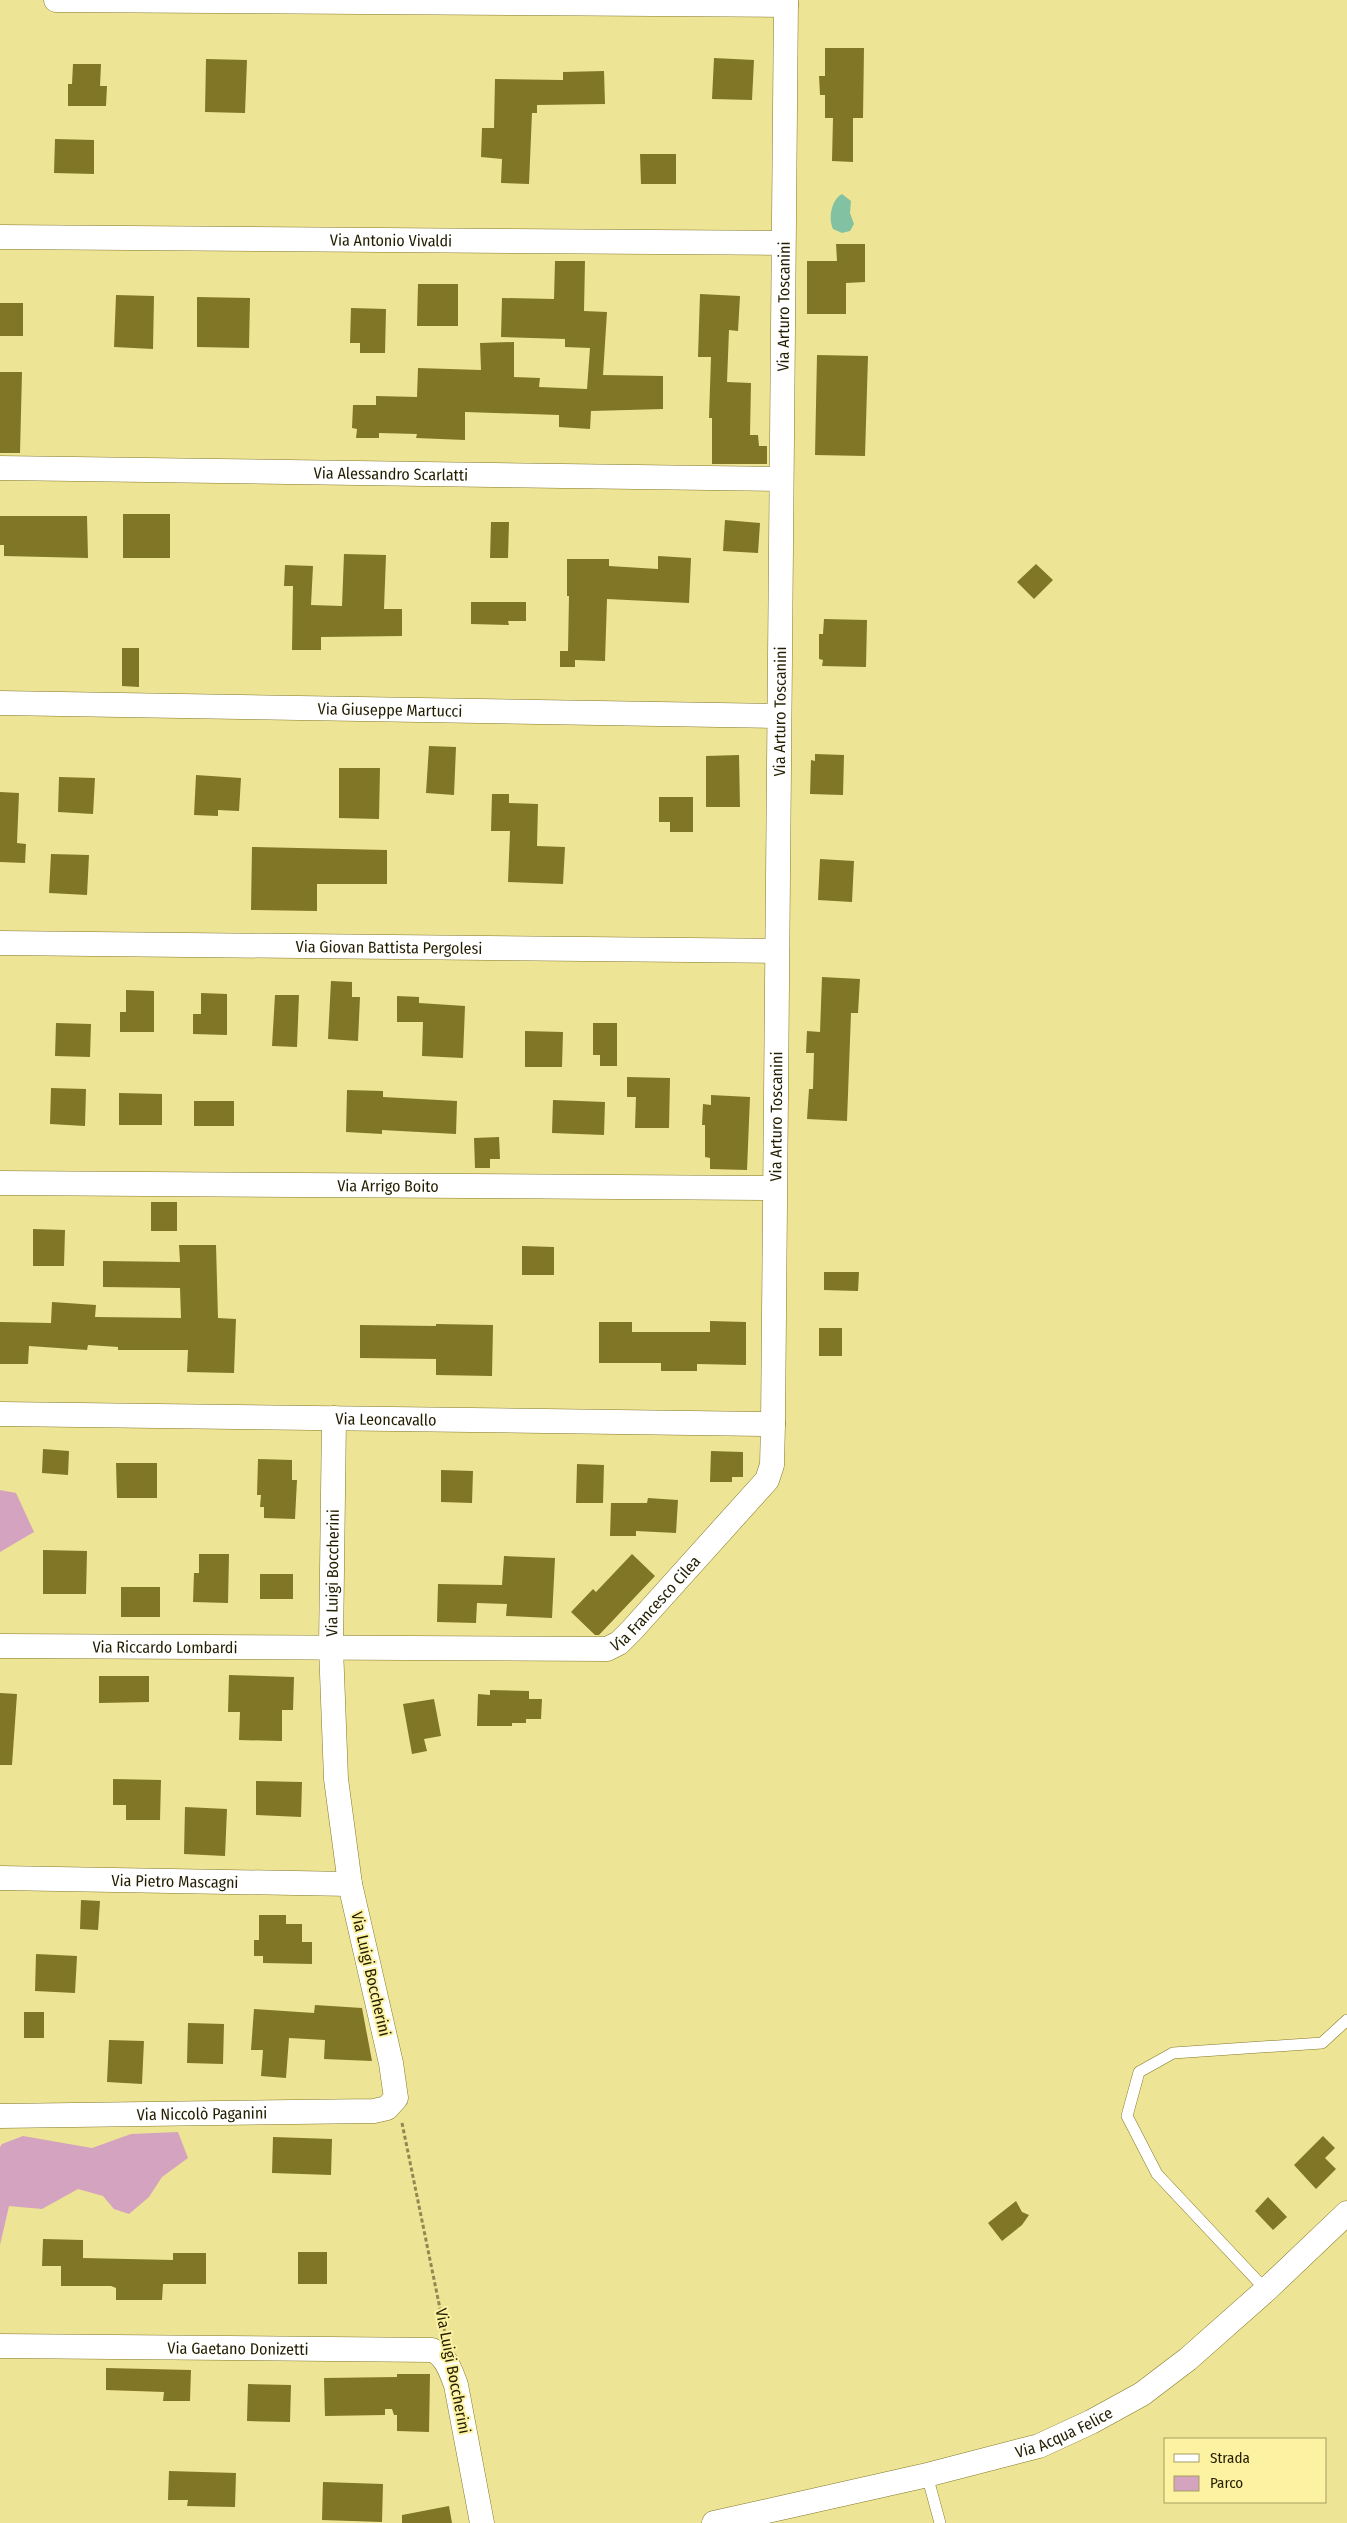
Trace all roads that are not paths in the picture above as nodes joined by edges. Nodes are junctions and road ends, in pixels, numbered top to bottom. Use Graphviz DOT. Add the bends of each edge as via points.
graph roads {
  1 [pos="56,0"];
  2 [pos="786,3"];
  3 [pos="0,237"];
  4 [pos="784,243"];
  5 [pos="0,468"];
  6 [pos="781,479"];
  7 [pos="0,703"];
  8 [pos="779,716"];
  9 [pos="0,943"];
  10 [pos="777,951"];
  11 [pos="0,1184"];
  12 [pos="774,1188"];
  13 [pos="0,1414"];
  14 [pos="334,1418"];
  15 [pos="773,1424"];
  16 [pos="0,1646"];
  17 [pos="331,1648"];
  18 [pos="0,1878"];
  19 [pos="350,1884"];
  20 [pos="1347,2020"];
  21 [pos="396,2094"];
  22 [pos="0,2116"];
  23 [pos="1347,2212"];
  24 [pos="1266,2290"];
  25 [pos="0,2346"];
  26 [pos="456,2385"];
  27 [pos="925,2476"];
  28 [pos="482,2523"];
  29 [pos="714,2523"];
  30 [pos="940,2523"];
  1 -- 2 [label="street"];
  2 -- 4 [label="street, Via Arturo Toscanini"];
  3 -- 4 [label="street, Via Antonio Vivaldi"];
  4 -- 6 [label="street, Via Arturo Toscanini"];
  5 -- 6 [label="street, Via Alessandro Scarlatti"];
  6 -- 8 [label="street, Via Arturo Toscanini"];
  7 -- 8 [label="street, Via Giuseppe Martucci"];
  8 -- 10 [label="street, Via Arturo Toscanini"];
  9 -- 10 [label="street, Via Giovan Battista Pergolesi"];
  10 -- 12 [label="street, Via Arturo Toscanini"];
  11 -- 12 [label="street, Via Arrigo Boito"];
  12 -- 15 [label="street, Via Arturo Toscanini"];
  13 -- 14 [label="street, Via Leoncavallo"];
  14 -- 15 [label="street, Via Leoncavallo"];
  14 -- 17 [label="street, Via Luigi Boccherini"];
  15 -- 17 [label="street, Via Francesco Cilea" via="772,1465 767,1480 614,1646 607,1649"];
  16 -- 17 [label="street, Via Riccardo Lombardi"];
  17 -- 19 [label="street, Via Luigi Boccherini" via="336,1779"];
  18 -- 19 [label="street, Via Pietro Mascagni"];
  19 -- 21 [label="street, Via Luigi Boccherini"];
  20 -- 24 [label="lane" via="1322,2043 1173,2053 1139,2072 1127,2116 1157,2174"];
  21 -- 22 [label="street, Via Niccolò Paganini" via="391,2105 374,2111"];
  23 -- 24 [label="street, Via Acqua Felice"];
  24 -- 27 [label="street, Via Acqua Felice" via="1142,2394 1100,2418 1039,2446"];
  25 -- 26 [label="street, Via Gaetano Donizetti" via="422,2349 442,2356"];
  26 -- 28 [label="street, Via Luigi Boccherini"];
  27 -- 29 [label="street, Via Acqua Felice"];
  27 -- 30 [label="lane"];
}
